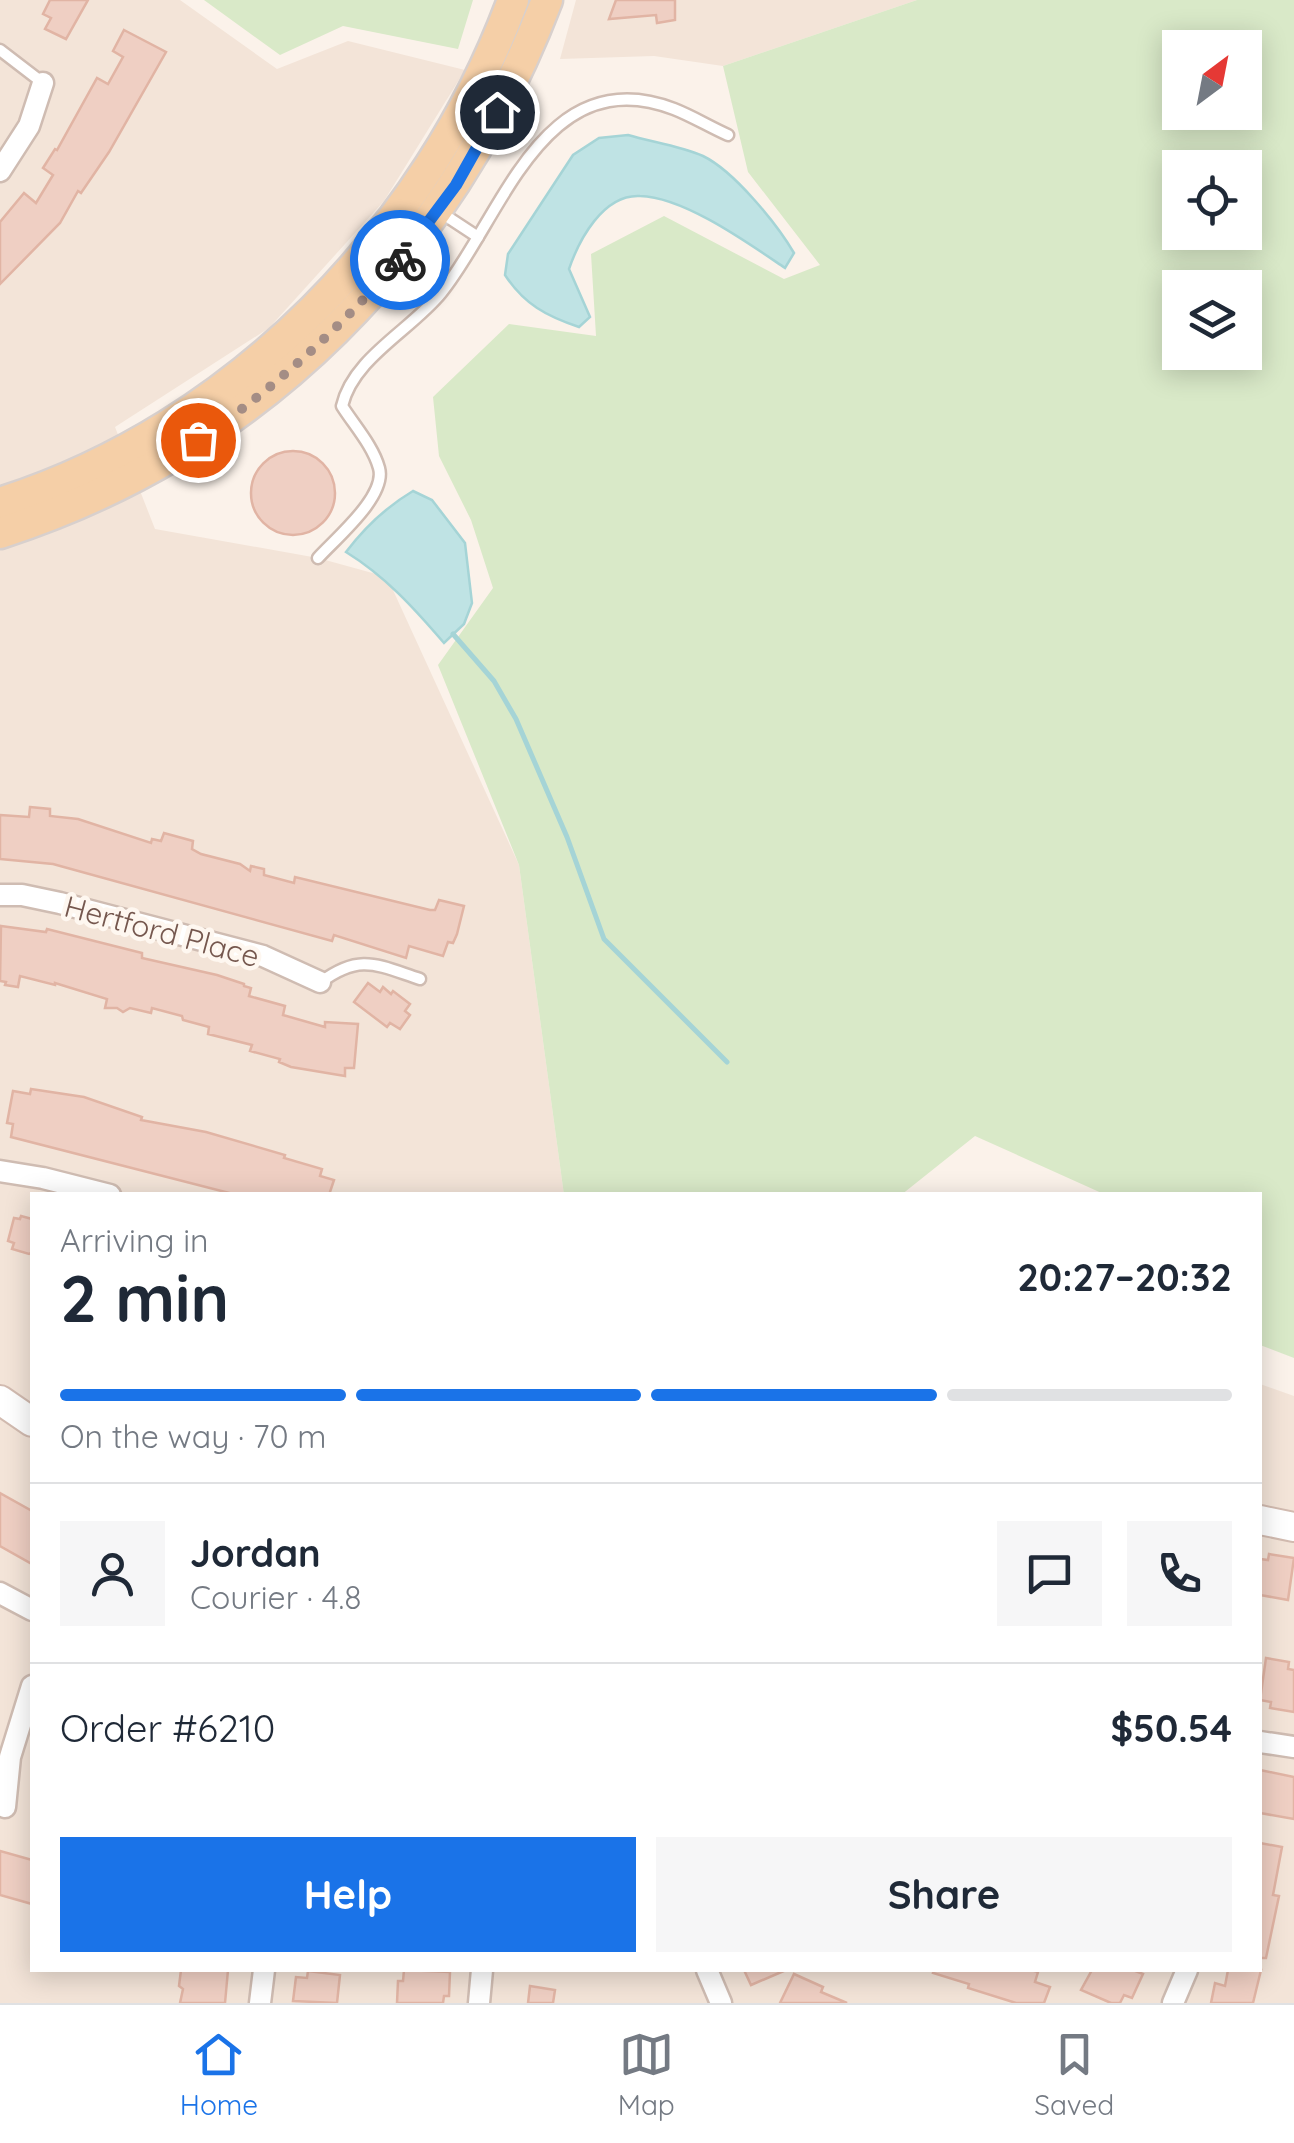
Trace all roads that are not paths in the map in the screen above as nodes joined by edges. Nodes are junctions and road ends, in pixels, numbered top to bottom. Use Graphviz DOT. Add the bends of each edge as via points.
graph roads {
  1 [pos="513,0"];
  2 [pos="547,0"];
  3 [pos="0,50"];
  4 [pos="43,83"];
  5 [pos="728,136"];
  6 [pos="0,171"];
  7 [pos="437,210"];
  8 [pos="478,237"];
  9 [pos="0,502"];
  10 [pos="0,533"];
  11 [pos="318,558"];
  12 [pos="0,895"];
  13 [pos="420,978"];
  14 [pos="320,982"];
  15 [pos="0,1172"];
  16 [pos="98,1192"];
  17 [pos="0,1400"];
  18 [pos="30,1421"];
  19 [pos="1262,1520"];
  20 [pos="1294,1528"];
  21 [pos="0,1594"];
  22 [pos="30,1609"];
  23 [pos="30,1692"];
  24 [pos="1262,1742"];
  25 [pos="1294,1747"];
  26 [pos="5,1807"];
  27 [pos="264,1972"];
  28 [pos="482,1972"];
  29 [pos="708,1972"];
  30 [pos="1186,1972"];
  31 [pos="260,2003"];
  32 [pos="479,2003"];
  33 [pos="721,2003"];
  34 [pos="1174,2003"];
  1 -- 9 [label="main road" via="469,100 426,174 324,300 262,356 145,437"];
  2 -- 7 [label="main road" via="497,112"];
  3 -- 4 [label="lane"];
  4 -- 6 [label="street" via="29,126"];
  5 -- 8 [label="lane" via="672,108 632,100 564,118 539,142"];
  7 -- 8 [label="lane"];
  7 -- 10 [label="main road" via="351,316 228,420 111,490"];
  8 -- 11 [label="lane" via="441,294 345,392 342,406 381,473 374,497"];
  12 -- 14 [label="street, Hertford Place" via="60,903 264,956"];
  13 -- 14 [label="lane" via="356,962"];
  15 -- 16 [label="street"];
  17 -- 18 [label="street"];
  19 -- 20 [label="street"];
  21 -- 22 [label="street"];
  23 -- 26 [label="street" via="10,1756"];
  24 -- 25 [label="street"];
  27 -- 31 [label="street"];
  28 -- 32 [label="street"];
  29 -- 33 [label="street"];
  30 -- 34 [label="street"];
}
